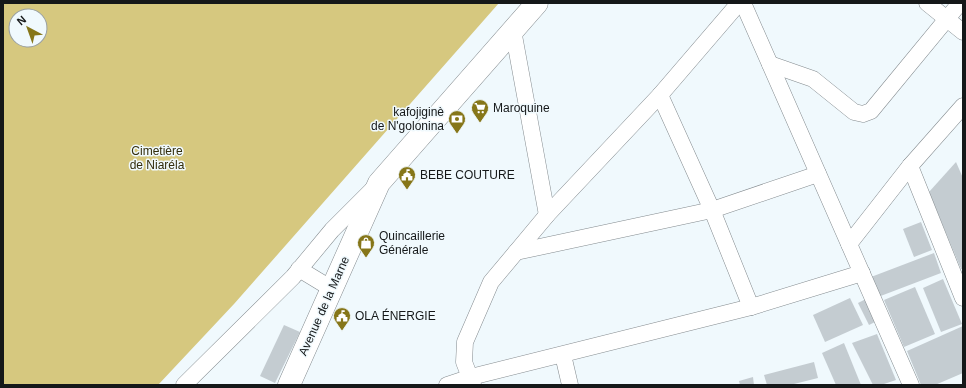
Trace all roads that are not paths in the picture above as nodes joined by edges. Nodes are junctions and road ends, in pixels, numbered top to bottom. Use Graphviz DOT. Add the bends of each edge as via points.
graph roads {
  1 [pos="537,3"];
  2 [pos="739,3"];
  3 [pos="743,3"];
  4 [pos="927,3"];
  5 [pos="960,3"];
  6 [pos="946,19"];
  7 [pos="513,30"];
  8 [pos="963,32"];
  9 [pos="770,64"];
  10 [pos="660,95"];
  11 [pos="963,106"];
  12 [pos="910,166"];
  13 [pos="818,174"];
  14 [pos="379,182"];
  15 [pos="712,210"];
  16 [pos="548,215"];
  17 [pos="849,244"];
  18 [pos="516,252"];
  19 [pos="299,269"];
  20 [pos="862,273"];
  21 [pos="332,289"];
  22 [pos="963,298"];
  23 [pos="751,307"];
  24 [pos="563,355"];
  25 [pos="472,381"];
  26 [pos="184,385"];
  27 [pos="289,385"];
  28 [pos="447,385"];
  29 [pos="570,385"];
  30 [pos="911,385"];
  1 -- 7 [label="street, Avenue de la Marne"];
  2 -- 10 [label="street"];
  3 -- 9 [label="street"];
  4 -- 6 [label="street"];
  5 -- 6 [label="street"];
  6 -- 8 [label="street"];
  6 -- 9 [label="street" via="870,111 863,114 854,112 812,79"];
  7 -- 14 [label="street, Avenue de la Marne"];
  7 -- 16 [label="street"];
  9 -- 13 [label="street"];
  10 -- 15 [label="street"];
  10 -- 16 [label="street"];
  11 -- 12 [label="street"];
  12 -- 17 [label="street"];
  12 -- 22 [label="street"];
  13 -- 15 [label="street"];
  13 -- 17 [label="street"];
  14 -- 19 [label="street" via="332,230"];
  14 -- 21 [label="street, Avenue de la Marne"];
  15 -- 18 [label="street"];
  15 -- 23 [label="street"];
  16 -- 18 [label="street"];
  17 -- 20 [label="street"];
  18 -- 25 [label="street" via="491,282 465,342 464,362"];
  19 -- 21 [label="street"];
  19 -- 26 [label="street"];
  20 -- 23 [label="street"];
  20 -- 30 [label="street"];
  21 -- 27 [label="street, Avenue de la Marne"];
  23 -- 24 [label="street"];
  24 -- 25 [label="street"];
  24 -- 29 [label="street"];
  25 -- 28 [label="street"];
}
